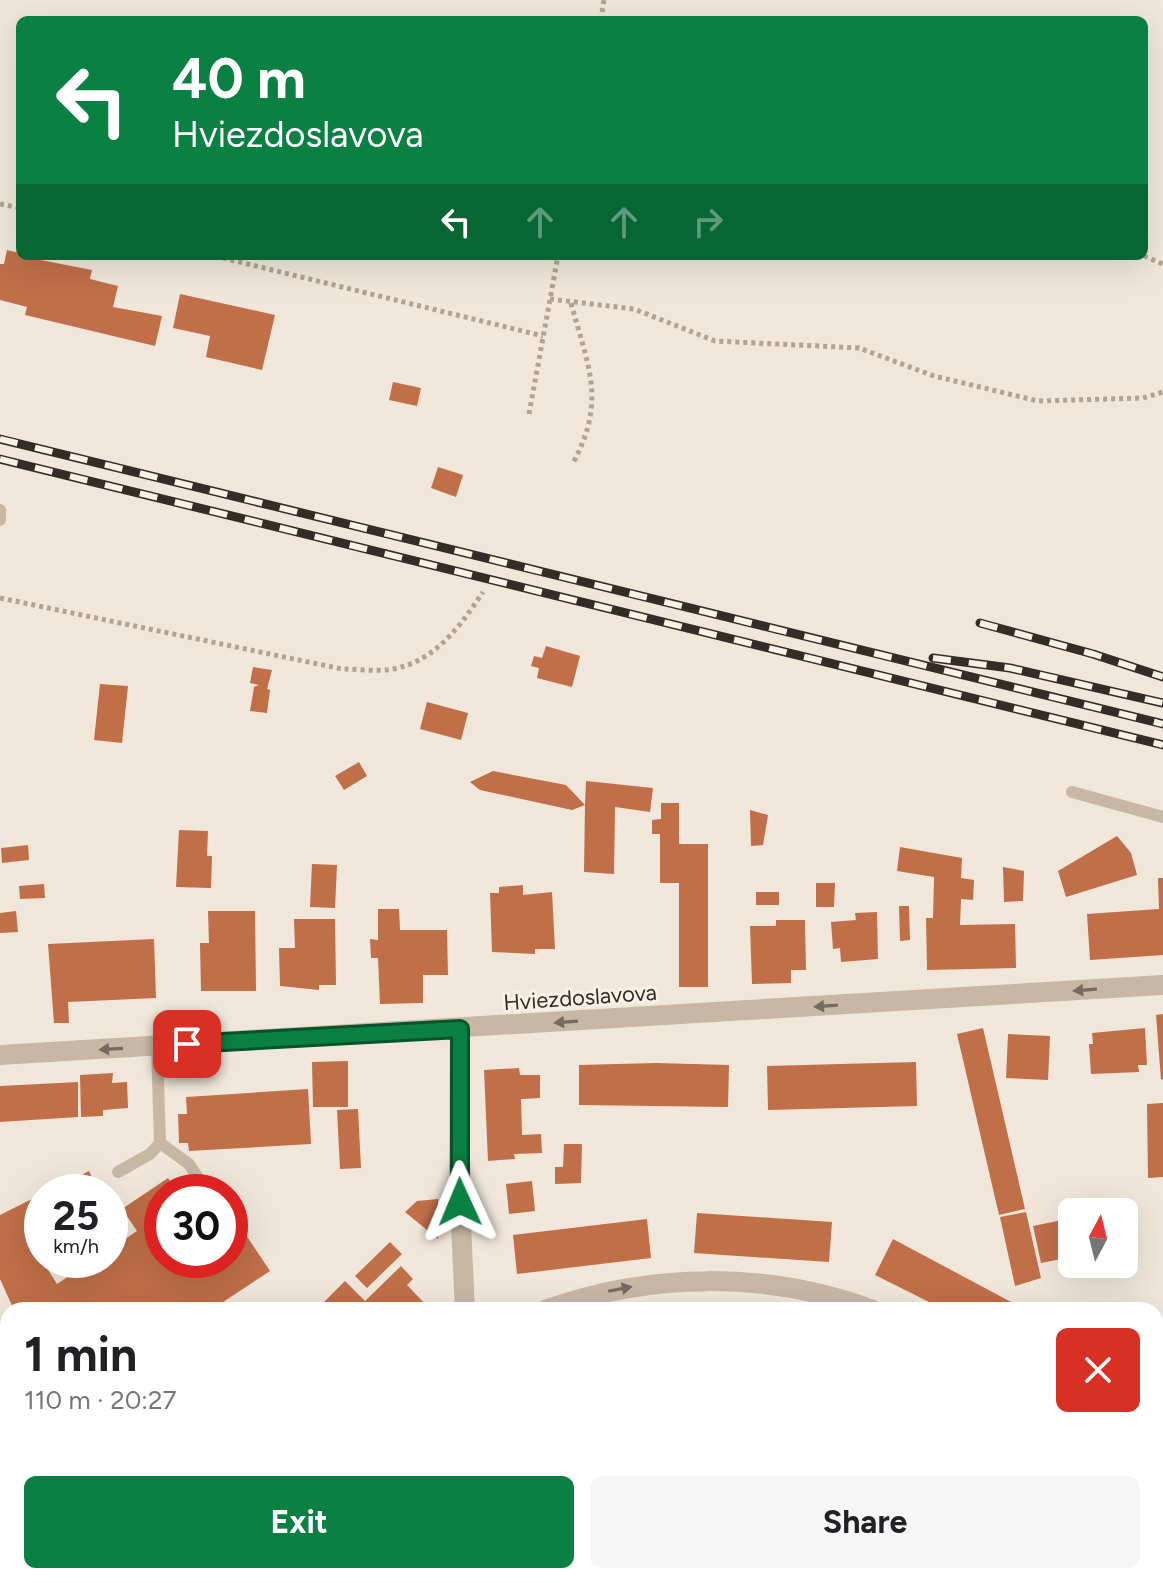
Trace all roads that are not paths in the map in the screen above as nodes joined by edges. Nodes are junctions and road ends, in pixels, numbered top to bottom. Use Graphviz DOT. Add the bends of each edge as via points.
graph roads {
  1 [pos="0,510"];
  2 [pos="0,520"];
  3 [pos="1072,792"];
  4 [pos="1163,817"];
  5 [pos="1163,985"];
  6 [pos="460,1029"];
  7 [pos="157,1046"];
  8 [pos="0,1055"];
  9 [pos="160,1143"];
  10 [pos="118,1172"];
  11 [pos="195,1174"];
  12 [pos="465,1302"];
  13 [pos="575,1302"];
  14 [pos="845,1302"];
  1 -- 2 [label="lane"];
  3 -- 4 [label="lane"];
  5 -- 6 [label="street, Hviezdoslavova, one-way"];
  6 -- 7 [label="street, Hviezdoslavova"];
  6 -- 12 [label="street"];
  7 -- 8 [label="street, Hviezdoslavova, one-way"];
  7 -- 9 [label="lane"];
  9 -- 10 [label="lane"];
  9 -- 11 [label="lane"];
  13 -- 14 [label="street, one-way" via="635,1286 700,1281 760,1283"];
}
